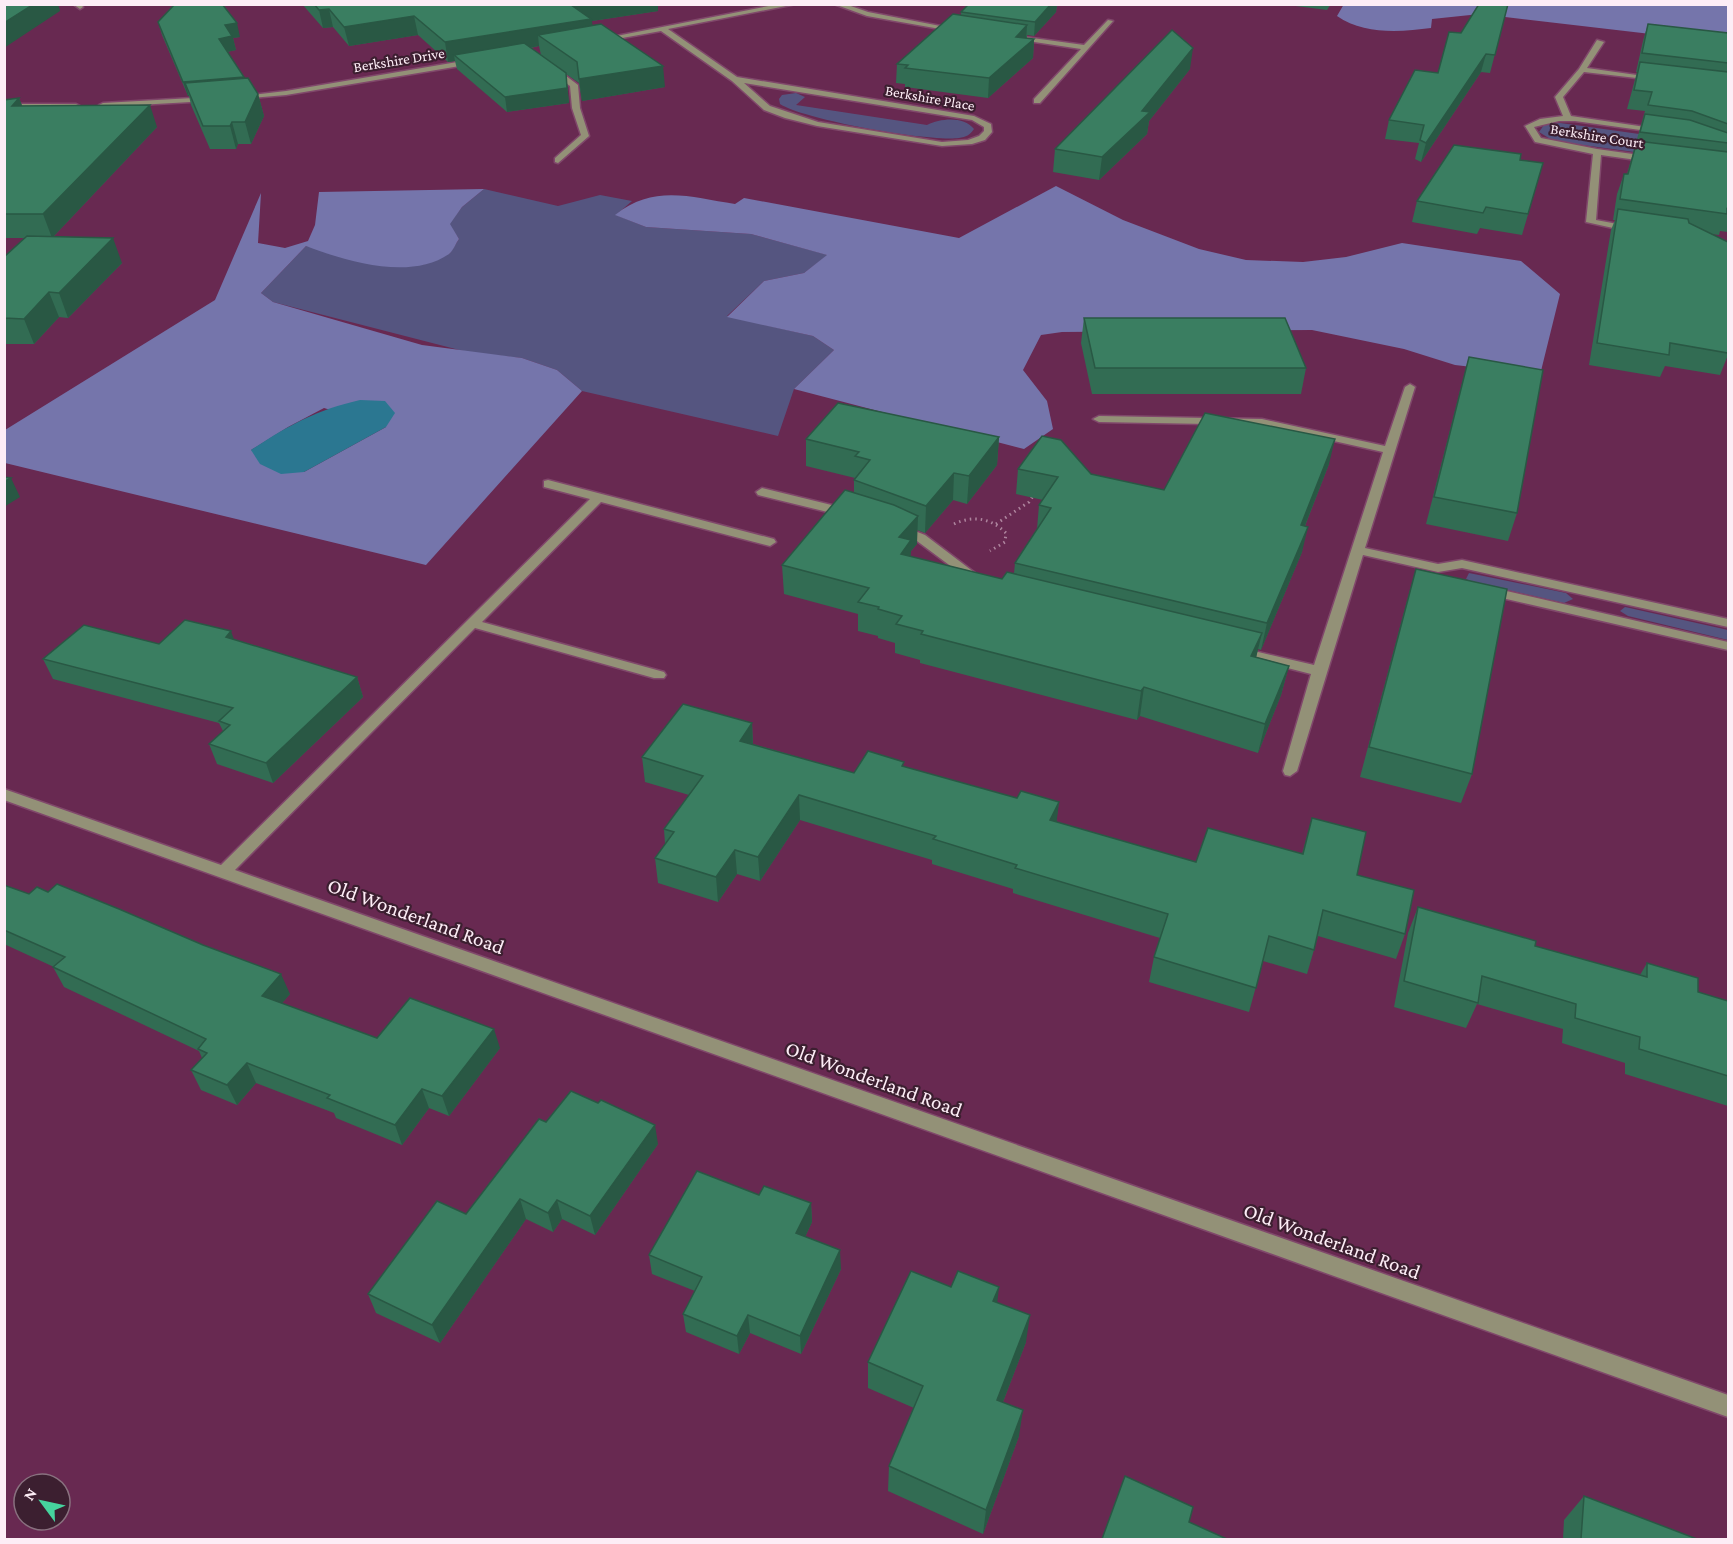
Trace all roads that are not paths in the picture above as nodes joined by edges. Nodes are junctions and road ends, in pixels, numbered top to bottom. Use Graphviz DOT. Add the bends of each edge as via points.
graph roads {
  1 [pos="793,4"];
  2 [pos="837,4"];
  3 [pos="1110,21"];
  4 [pos="664,30"];
  5 [pos="963,31"];
  6 [pos="1004,36"];
  7 [pos="587,42"];
  8 [pos="1599,42"];
  9 [pos="1085,47"];
  10 [pos="484,59"];
  11 [pos="540,60"];
  12 [pos="1582,70"];
  13 [pos="1661,79"];
  14 [pos="735,80"];
  15 [pos="227,98"];
  16 [pos="215,99"];
  17 [pos="1037,101"];
  18 [pos="4,105"];
  19 [pos="1568,118"];
  20 [pos="1672,133"];
  21 [pos="1597,152"];
  22 [pos="558,160"];
  23 [pos="1663,160"];
  24 [pos="1645,231"];
  25 [pos="1410,387"];
  26 [pos="1099,419"];
  27 [pos="1389,450"];
  28 [pos="548,484"];
  29 [pos="762,492"];
  30 [pos="600,496"];
  31 [pos="865,518"];
  32 [pos="889,525"];
  33 [pos="770,542"];
  34 [pos="1358,550"];
  35 [pos="1438,568"];
  36 [pos="1451,579"];
  37 [pos="1468,586"];
  38 [pos="992,588"];
  39 [pos="1600,593"];
  40 [pos="1598,615"];
  41 [pos="472,623"];
  42 [pos="1728,623"];
  43 [pos="1728,646"];
  44 [pos="1228,649"];
  45 [pos="1318,671"];
  46 [pos="660,675"];
  47 [pos="1290,771"];
  48 [pos="4,794"];
  49 [pos="223,872"];
  50 [pos="1728,1406"];
  1 -- 4 [label="street"];
  2 -- 5 [label="street" via="867,14"];
  3 -- 9 [label="street"];
  4 -- 7 [label="street"];
  4 -- 14 [label="street, Berkshire Place"];
  6 -- 9 [label="street"];
  8 -- 12 [label="street"];
  9 -- 17 [label="street"];
  10 -- 15 [label="street, Berkshire Drive" via="286,93"];
  11 -- 22 [label="street" via="574,85 585,136"];
  12 -- 13 [label="street"];
  12 -- 19 [label="street" via="1559,97"];
  14 -- 14 [label="street, Berkshire Place" via="767,108 806,122 942,144 969,142 988,132 988,126 974,118"];
  16 -- 18 [label="street" via="143,105"];
  19 -- 20 [label="street, Berkshire Court"];
  19 -- 21 [label="street, Berkshire Court" via="1543,120 1529,126 1538,140"];
  21 -- 23 [label="street, Berkshire Court"];
  21 -- 24 [label="street" via="1591,222"];
  25 -- 27 [label="street"];
  26 -- 27 [label="street" via="1262,422"];
  27 -- 34 [label="street"];
  28 -- 30 [label="street"];
  29 -- 31 [label="street"];
  30 -- 33 [label="street"];
  30 -- 41 [label="street"];
  32 -- 38 [label="street" via="921,538"];
  34 -- 35 [label="street"];
  34 -- 45 [label="street"];
  35 -- 36 [label="street"];
  35 -- 39 [label="street" via="1462,564"];
  37 -- 40 [label="street"];
  39 -- 40 [label="street"];
  39 -- 42 [label="street"];
  40 -- 43 [label="street"];
  41 -- 46 [label="street"];
  41 -- 49 [label="street"];
  44 -- 45 [label="street"];
  45 -- 47 [label="street"];
  48 -- 49 [label="street, Old Wonderland Road"];
  49 -- 50 [label="street, Old Wonderland Road"];
}
